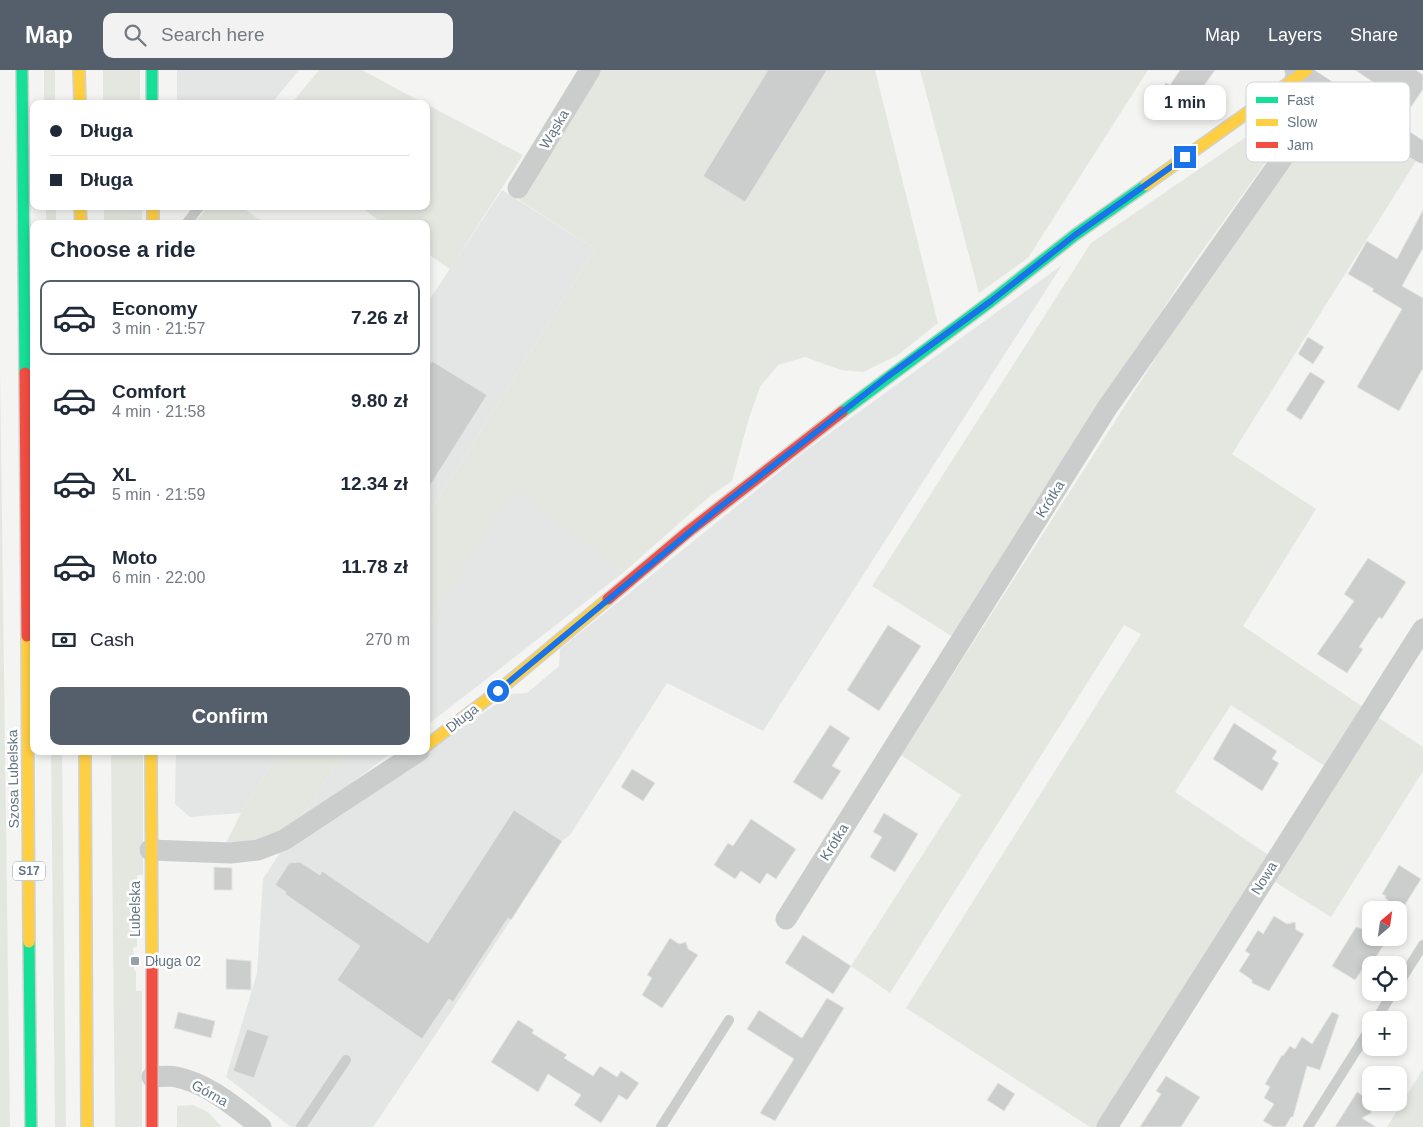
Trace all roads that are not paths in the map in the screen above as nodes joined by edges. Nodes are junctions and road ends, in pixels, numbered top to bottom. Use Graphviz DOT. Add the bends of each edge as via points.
graph roads {
  1 [pos="22,70"];
  2 [pos="79,70"];
  3 [pos="152,70"];
  4 [pos="590,70"];
  5 [pos="1300,73"];
  6 [pos="1288,82"];
  7 [pos="1314,82"];
  8 [pos="80,100"];
  9 [pos="152,100"];
  10 [pos="1246,112"];
  11 [pos="1410,145"];
  12 [pos="1423,153"];
  13 [pos="1279,162"];
  14 [pos="518,188"];
  15 [pos="197,210"];
  16 [pos="189,220"];
  17 [pos="1423,629"];
  18 [pos="430,743"];
  19 [pos="85,755"];
  20 [pos="151,755"];
  21 [pos="413,755"];
  22 [pos="150,850"];
  23 [pos="786,919"];
  24 [pos="1423,945"];
  25 [pos="1407,970"];
  26 [pos="729,1020"];
  27 [pos="1362,1041"];
  28 [pos="346,1060"];
  29 [pos="152,1077"];
  30 [pos="31,1127"];
  31 [pos="88,1127"];
  32 [pos="152,1127"];
  33 [pos="261,1127"];
  34 [pos="301,1127"];
  35 [pos="661,1127"];
  36 [pos="1106,1127"];
  37 [pos="1308,1127"];
  1 -- 30 [label="main road, Szosa Lubelska / S17"];
  2 -- 8 [label="main road"];
  3 -- 9 [label="main road"];
  4 -- 14 [label="street, Wąska"];
  5 -- 6 [label="main road, Długa"];
  5 -- 7 [label="street"];
  10 -- 18 [label="main road, Długa" via="1075,235 887,377 689,531 498,691"];
  11 -- 12 [label="street"];
  13 -- 23 [label="street, Krótka" via="1108,408"];
  15 -- 16 [label="lane"];
  17 -- 36 [label="street, Nowa"];
  19 -- 31 [label="main road"];
  20 -- 22 [label="main road, Lubelska"];
  21 -- 22 [label="street" via="284,840 258,850 230,853"];
  22 -- 29 [label="main road, Lubelska"];
  24 -- 25 [label="lane"];
  26 -- 35 [label="lane"];
  27 -- 37 [label="lane"];
  28 -- 34 [label="lane"];
  29 -- 32 [label="main road, Lubelska"];
  29 -- 33 [label="street, Górna" via="174,1076 199,1085"];
}
